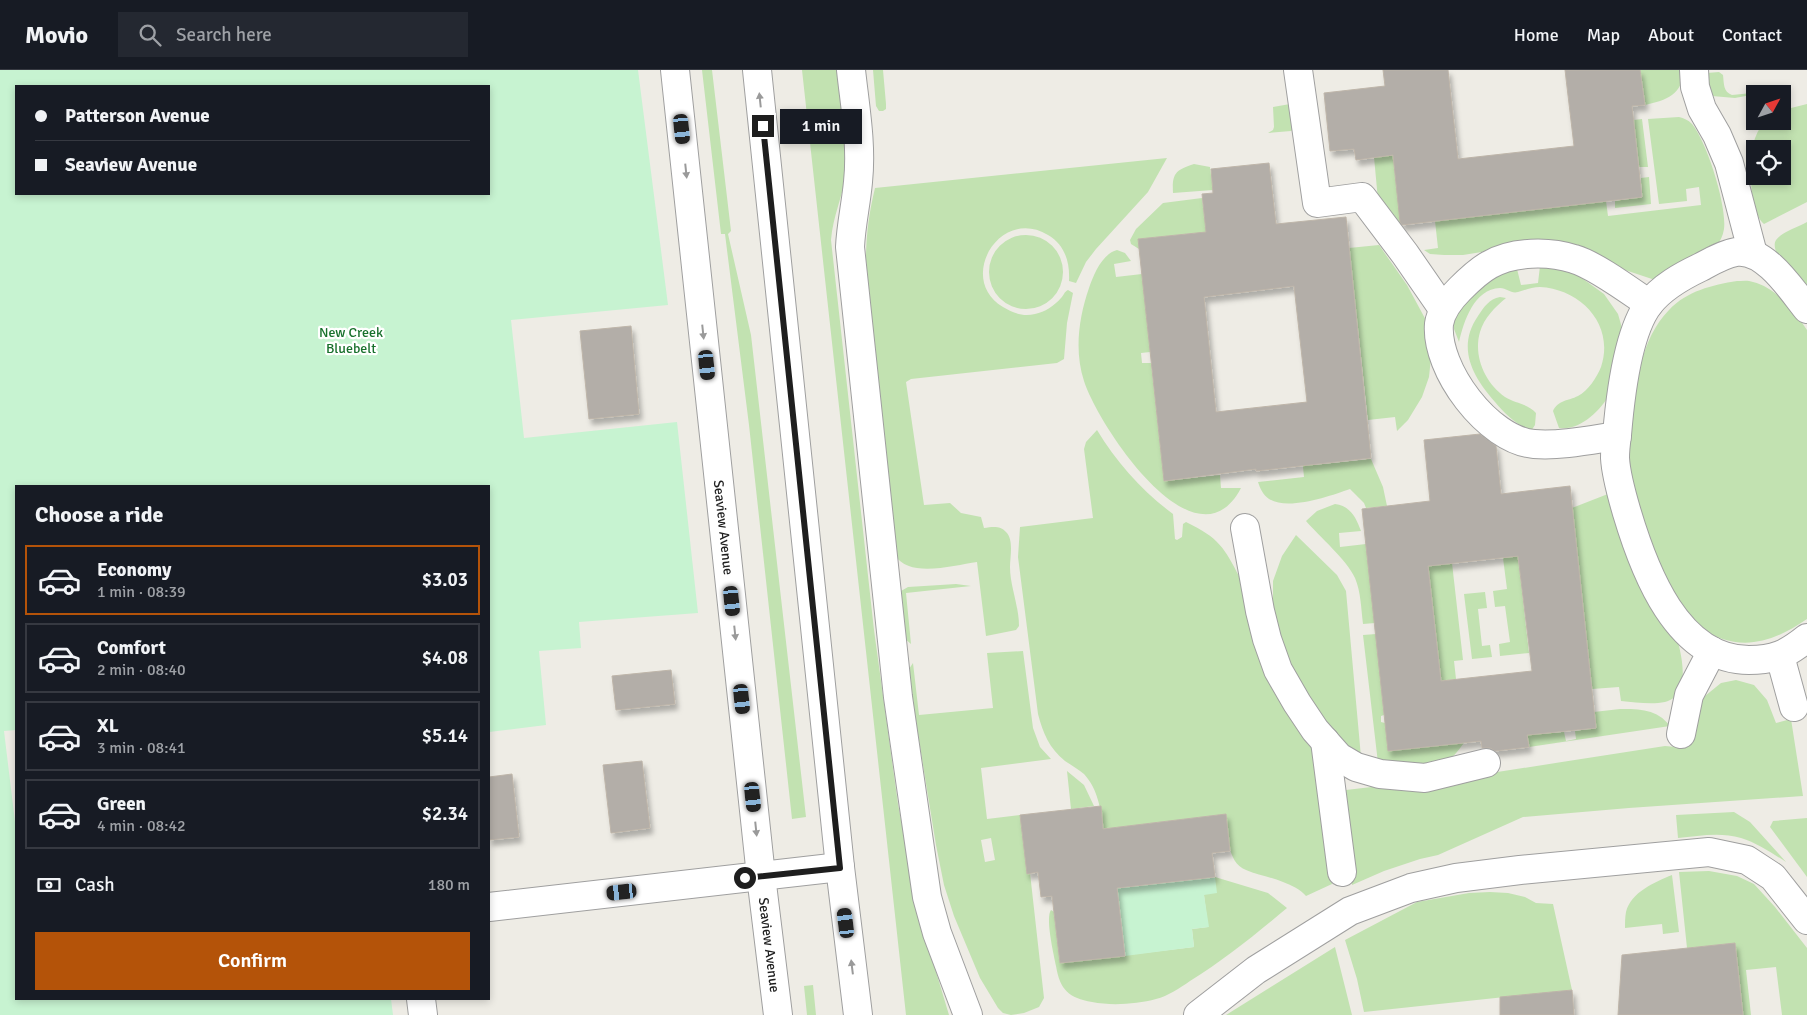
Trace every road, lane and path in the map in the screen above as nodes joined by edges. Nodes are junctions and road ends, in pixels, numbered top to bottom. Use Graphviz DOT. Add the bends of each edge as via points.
graph roads {
  1 [pos="676,70"];
  2 [pos="757,70"];
  3 [pos="851,70"];
  4 [pos="1298,70"];
  5 [pos="1694,70"];
  6 [pos="1753,254"];
  7 [pos="1649,304"];
  8 [pos="1443,309"];
  9 [pos="1807,309"];
  10 [pos="1617,436"];
  11 [pos="1245,528"];
  12 [pos="1807,638"];
  13 [pos="1712,651"];
  14 [pos="1780,656"];
  15 [pos="1794,707"];
  16 [pos="1681,734"];
  17 [pos="1325,741"];
  18 [pos="1486,762"];
  19 [pos="840,868"];
  20 [pos="1342,872"];
  21 [pos="761,876"];
  22 [pos="490,907"];
  23 [pos="1807,920"];
  24 [pos="421,1000"];
  25 [pos="423,1015"];
  26 [pos="778,1015"];
  27 [pos="858,1015"];
  28 [pos="968,1015"];
  29 [pos="1198,1015"];
  1 -- 21 [label="street, Seaview Avenue, one-way"];
  19 -- 2 [label="street, one-way"];
  3 -- 28 [label="street" via="858,133 858,180 850,247 898,697 927,897"];
  4 -- 8 [label="street" via="1317,203 1362,197"];
  5 -- 6 [label="street" via="1702,109 1729,163"];
  6 -- 7 [label="street" via="1736,252 1716,259 1667,286"];
  6 -- 9 [label="street" via="1785,280"];
  7 -- 8 [label="street" via="1576,259 1532,254 1490,264 1455,293"];
  7 -- 10 [label="street" via="1637,324 1624,377"];
  8 -- 10 [label="street" via="1439,338 1446,360 1472,406 1492,424 1512,438 1533,444"];
  10 -- 13 [label="street" via="1615,458 1621,490 1643,564 1676,621"];
  11 -- 17 [label="street" via="1260,611 1278,670"];
  12 -- 14 [label="street"];
  13 -- 14 [label="street" via="1740,660 1766,660"];
  13 -- 16 [label="street" via="1689,695"];
  14 -- 15 [label="street"];
  17 -- 18 [label="street" via="1339,757 1356,767 1380,774 1425,778"];
  17 -- 20 [label="street"];
  19 -- 21 [label="street"];
  27 -- 19 [label="street, one-way"];
  21 -- 22 [label="street"];
  21 -- 26 [label="street, Seaview Avenue"];
  23 -- 29 [label="street" via="1773,877 1747,860 1709,852 1456,878 1411,888 1350,911 1256,970"];
  24 -- 25 [label="street"];
}
